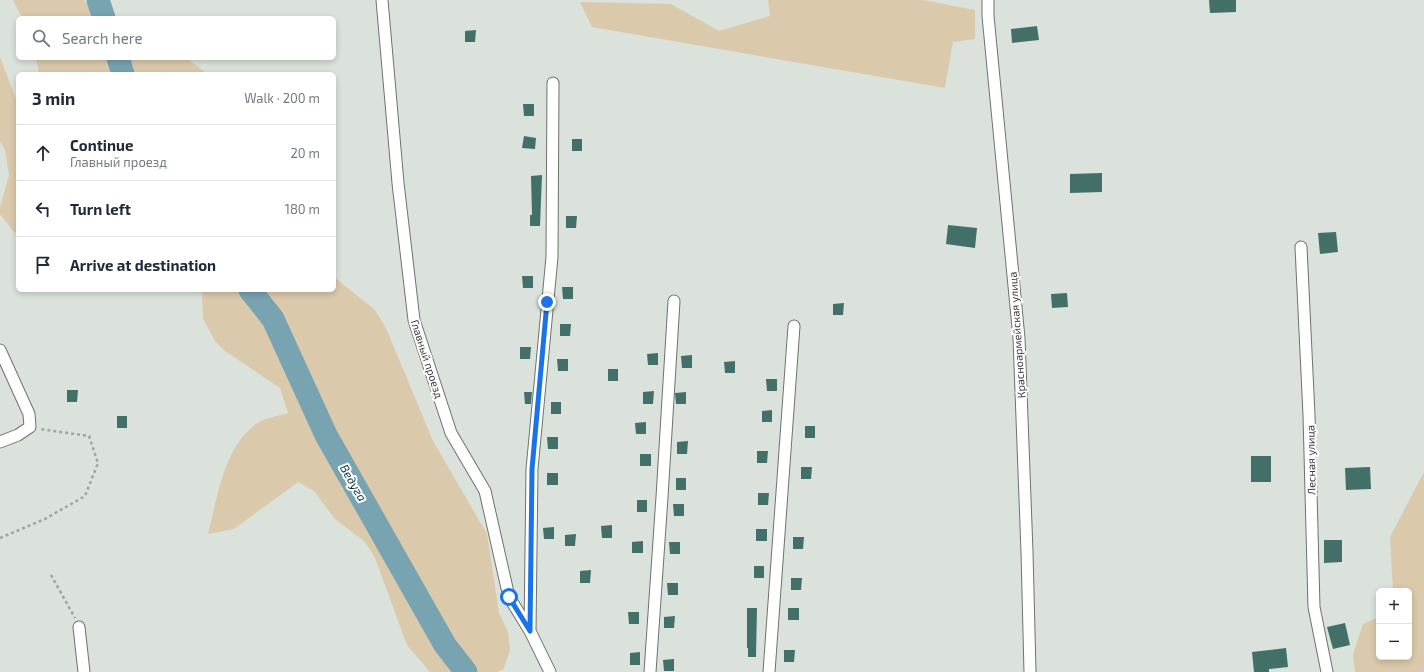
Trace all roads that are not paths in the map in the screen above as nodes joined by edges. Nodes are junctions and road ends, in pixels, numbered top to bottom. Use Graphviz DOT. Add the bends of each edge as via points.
graph roads {
  1 [pos="382,0"];
  2 [pos="988,0"];
  3 [pos="553,83"];
  4 [pos="1301,247"];
  5 [pos="674,301"];
  6 [pos="794,326"];
  7 [pos="0,350"];
  8 [pos="0,442"];
  9 [pos="79,627"];
  10 [pos="530,631"];
  11 [pos="84,672"];
  12 [pos="550,672"];
  13 [pos="650,672"];
  14 [pos="769,672"];
  15 [pos="1030,672"];
  16 [pos="1327,672"];
  1 -- 10 [label="street, Главный проезд" via="398,183 414,320 451,433 485,491 509,597"];
  2 -- 15 [label="street, Красноармейская улица" via="1019,338"];
  3 -- 10 [label="street" via="552,257 532,469"];
  4 -- 16 [label="street, Лесная улица" via="1310,415 1314,607"];
  5 -- 13 [label="street"];
  6 -- 14 [label="street"];
  7 -- 8 [label="street" via="29,414 30,427"];
  9 -- 11 [label="street"];
  10 -- 12 [label="street, Главный проезд"];
}
